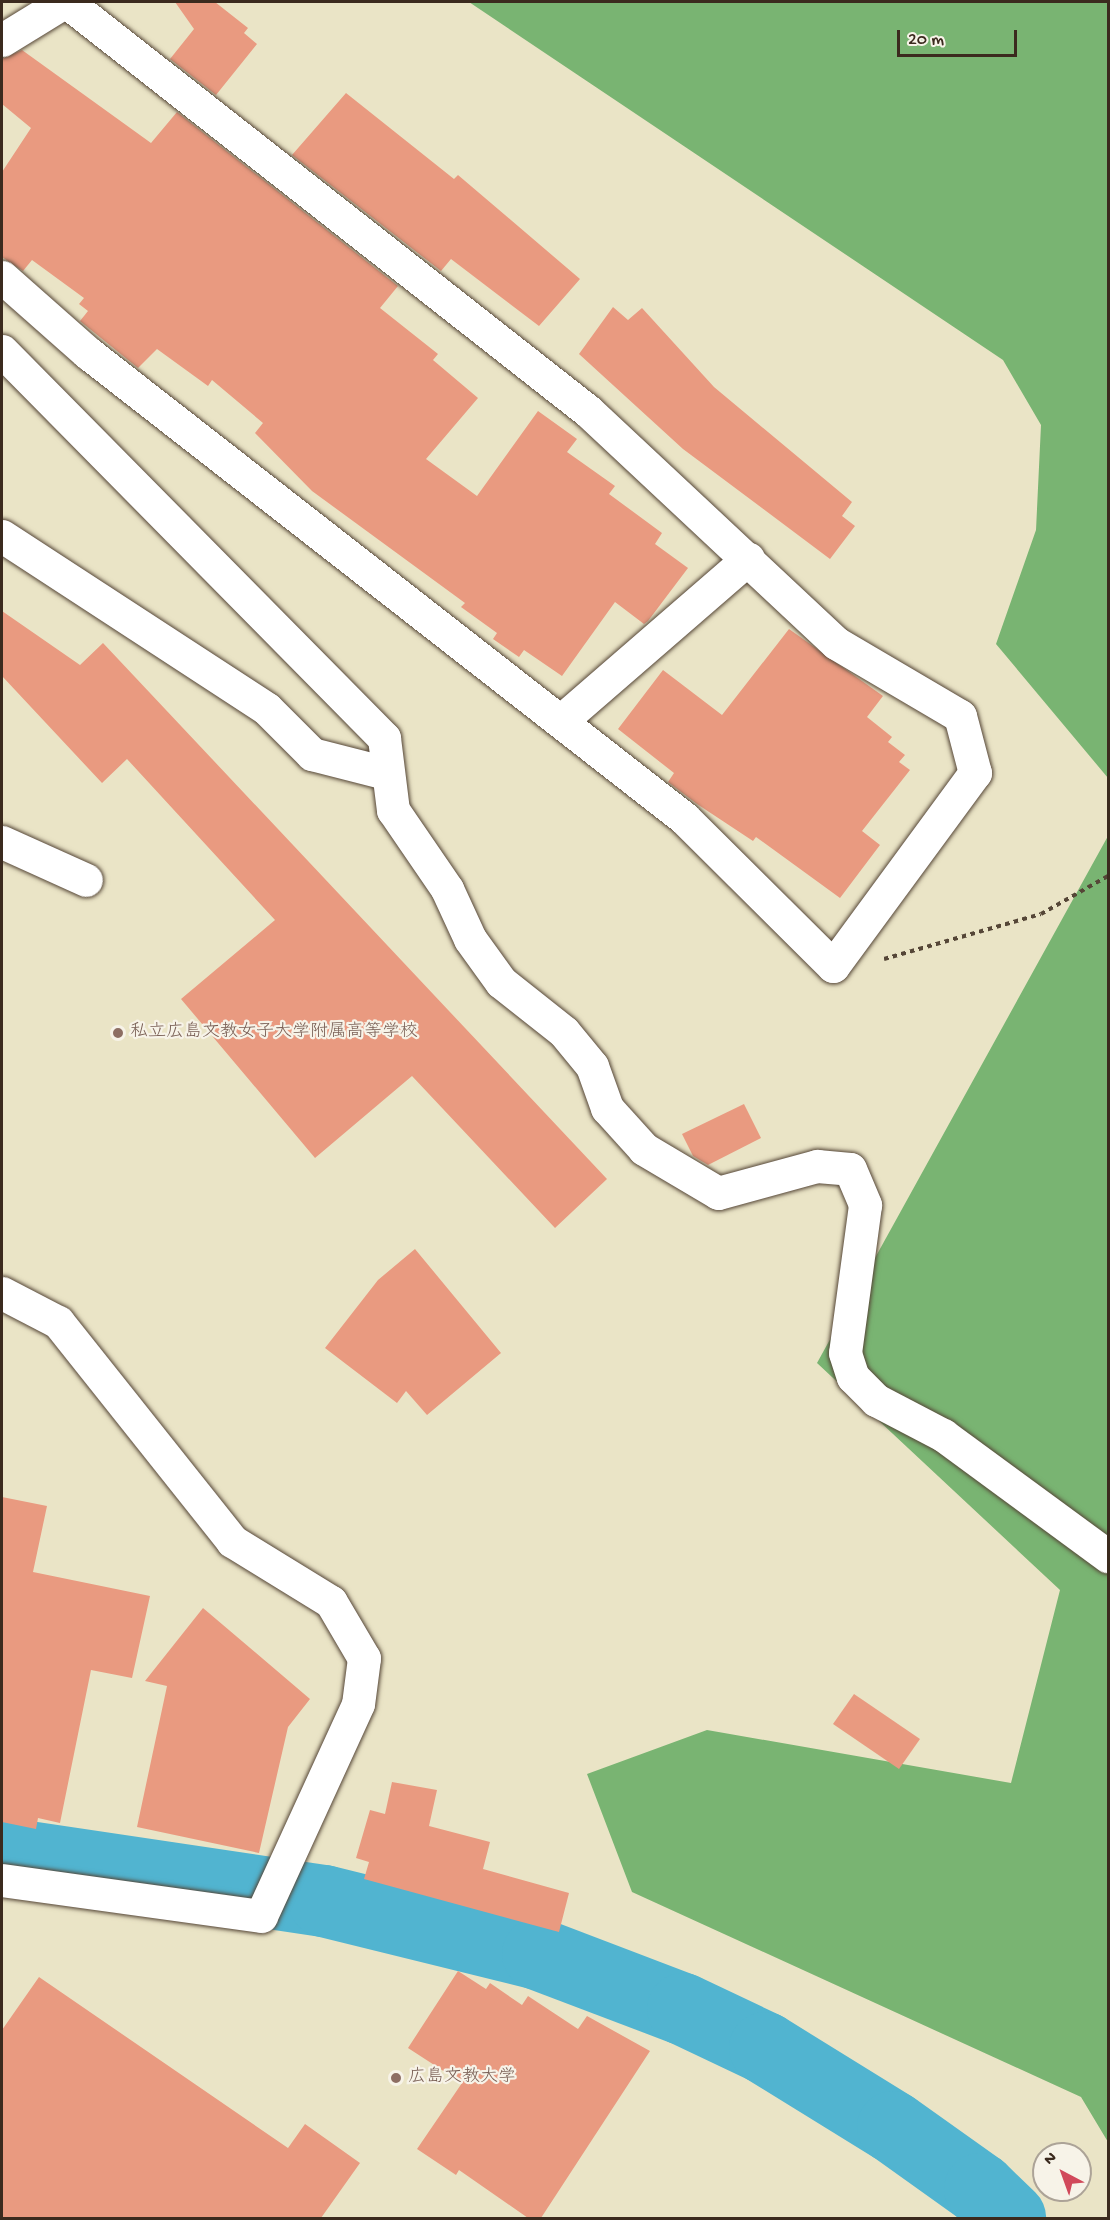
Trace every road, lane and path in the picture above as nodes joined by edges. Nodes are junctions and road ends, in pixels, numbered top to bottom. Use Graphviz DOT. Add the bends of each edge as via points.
graph roads {
  1 [pos="65,2"];
  2 [pos="2,40"];
  3 [pos="2,277"];
  4 [pos="2,351"];
  5 [pos="2,536"];
  6 [pos="748,559"];
  7 [pos="563,719"];
  8 [pos="386,772"];
  9 [pos="2,842"];
  10 [pos="1108,876"];
  11 [pos="86,880"];
  12 [pos="833,966"];
  13 [pos="2,1293"];
  14 [pos="1108,1556"];
  15 [pos="2,1880"];
  1 -- 2 [label="street"];
  1 -- 6 [label="street" via="588,411"];
  3 -- 7 [label="street" via="88,353"];
  4 -- 8 [label="street" via="384,738"];
  5 -- 8 [label="street" via="267,709 312,754"];
  6 -- 7 [label="street"];
  6 -- 12 [label="street" via="836,643 960,716 975,773"];
  7 -- 12 [label="street" via="684,818"];
  8 -- 14 [label="street" via="393,810 447,888 470,939 501,982 564,1032 591,1066 606,1108 644,1149 718,1193 817,1166 850,1169 865,1205 845,1353 853,1377 876,1400 944,1435"];
  9 -- 11 [label="street"];
  10 -- 12 [label="path" via="1041,914 906,956"];
  13 -- 15 [label="street" via="58,1322 232,1541 332,1602 364,1658 358,1704 261,1916"];
}
